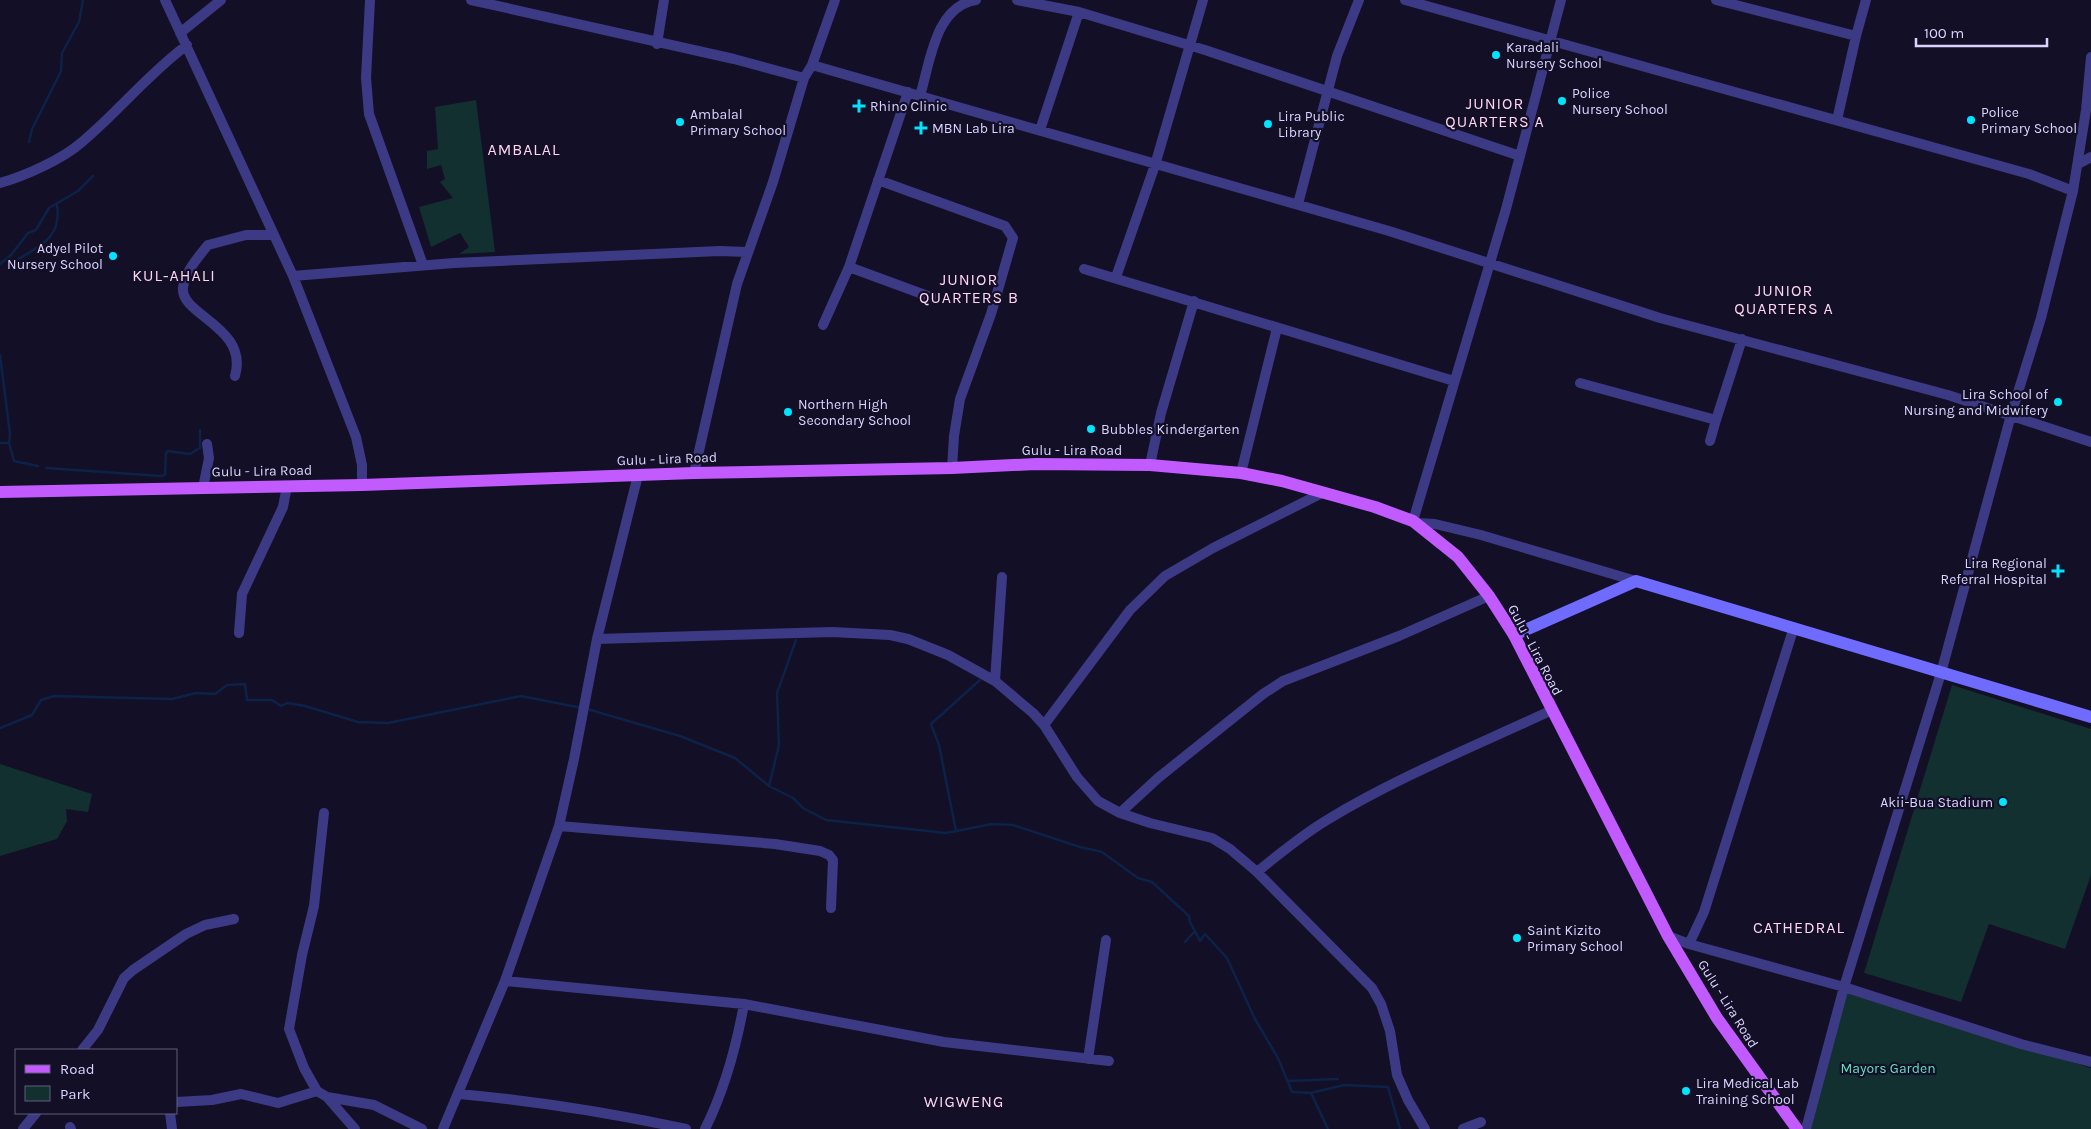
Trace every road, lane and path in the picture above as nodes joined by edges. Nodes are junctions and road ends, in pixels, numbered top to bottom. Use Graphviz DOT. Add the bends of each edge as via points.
graph roads {
  1 [pos="165,0"];
  2 [pos="221,0"];
  3 [pos="370,0"];
  4 [pos="471,0"];
  5 [pos="664,0"];
  6 [pos="835,0"];
  7 [pos="976,0"];
  8 [pos="1017,0"];
  9 [pos="1203,0"];
  10 [pos="1359,0"];
  11 [pos="1561,0"];
  12 [pos="1716,0"];
  13 [pos="1866,0"];
  14 [pos="1410,1"];
  15 [pos="488,2"];
  16 [pos="1079,12"];
  17 [pos="180,33"];
  18 [pos="1856,36"];
  19 [pos="1551,41"];
  20 [pos="657,44"];
  21 [pos="187,45"];
  22 [pos="1190,46"];
  23 [pos="2091,57"];
  24 [pos="812,65"];
  25 [pos="804,78"];
  26 [pos="1327,90"];
  27 [pos="908,92"];
  28 [pos="920,96"];
  29 [pos="1837,120"];
  30 [pos="1040,130"];
  31 [pos="1520,156"];
  32 [pos="2091,157"];
  33 [pos="2078,164"];
  34 [pos="1155,165"];
  35 [pos="878,180"];
  36 [pos="0,183"];
  37 [pos="2073,191"];
  38 [pos="1298,204"];
  39 [pos="273,235"];
  40 [pos="747,252"];
  41 [pos="1490,263"];
  42 [pos="422,265"];
  43 [pos="849,267"];
  44 [pos="1084,269"];
  45 [pos="293,276"];
  46 [pos="1116,277"];
  47 [pos="936,299"];
  48 [pos="1194,302"];
  49 [pos="823,325"];
  50 [pos="1277,328"];
  51 [pos="1742,340"];
  52 [pos="236,376"];
  53 [pos="1454,381"];
  54 [pos="1580,383"];
  55 [pos="2011,415"];
  56 [pos="1716,420"];
  57 [pos="1710,440"];
  58 [pos="2091,442"];
  59 [pos="208,447"];
  60 [pos="1150,465"];
  61 [pos="952,468"];
  62 [pos="694,473"];
  63 [pos="1241,473"];
  64 [pos="638,475"];
  65 [pos="362,485"];
  66 [pos="287,486"];
  67 [pos="202,488"];
  68 [pos="0,492"];
  69 [pos="1322,493"];
  70 [pos="1415,522"];
  71 [pos="1002,576"];
  72 [pos="1636,581"];
  73 [pos="1489,596"];
  74 [pos="1793,630"];
  75 [pos="239,633"];
  76 [pos="1514,635"];
  77 [pos="597,639"];
  78 [pos="1941,673"];
  79 [pos="995,682"];
  80 [pos="1550,711"];
  81 [pos="2091,717"];
  82 [pos="1044,725"];
  83 [pos="324,813"];
  84 [pos="1120,813"];
  85 [pos="559,826"];
  86 [pos="1257,872"];
  87 [pos="830,908"];
  88 [pos="234,919"];
  89 [pos="1668,936"];
  90 [pos="1106,940"];
  91 [pos="1689,944"];
  92 [pos="505,981"];
  93 [pos="1844,988"];
  94 [pos="744,1004"];
  95 [pos="83,1049"];
  96 [pos="1088,1059"];
  97 [pos="1109,1062"];
  98 [pos="2090,1063"];
  99 [pos="317,1091"];
  100 [pos="459,1094"];
  101 [pos="327,1097"];
  102 [pos="178,1102"];
  103 [pos="35,1114"];
  104 [pos="170,1114"];
  105 [pos="1481,1122"];
  106 [pos="23,1129"];
  107 [pos="172,1129"];
  108 [pos="355,1129"];
  109 [pos="422,1129"];
  110 [pos="443,1129"];
  111 [pos="686,1129"];
  112 [pos="705,1129"];
  113 [pos="1425,1129"];
  114 [pos="1463,1129"];
  115 [pos="1797,1129"];
  116 [pos="1806,1129"];
  1 -- 17 [label="street"];
  2 -- 17 [label="street"];
  3 -- 42 [label="street" via="366,78 369,114"];
  4 -- 15 [label="street"];
  5 -- 20 [label="street"];
  6 -- 24 [label="street"];
  7 -- 28 [label="street" via="955,9 944,22"];
  8 -- 16 [label="street"];
  9 -- 22 [label="street"];
  10 -- 26 [label="street" via="1344,33"];
  11 -- 19 [label="street"];
  12 -- 18 [label="street"];
  13 -- 18 [label="street"];
  14 -- 19 [label="street"];
  15 -- 20 [label="street"];
  16 -- 22 [label="street"];
  16 -- 30 [label="street"];
  17 -- 21 [label="street"];
  18 -- 29 [label="street"];
  19 -- 29 [label="street"];
  19 -- 31 [label="street"];
  20 -- 25 [label="street" via="734,59"];
  21 -- 36 [label="street" via="156,70 81,143"];
  21 -- 39 [label="street"];
  22 -- 26 [label="street"];
  22 -- 34 [label="street"];
  23 -- 33 [label="street"];
  24 -- 25 [label="street"];
  24 -- 27 [label="street"];
  25 -- 40 [label="street" via="773,182"];
  26 -- 31 [label="street"];
  26 -- 38 [label="street"];
  27 -- 28 [label="street"];
  27 -- 35 [label="street"];
  28 -- 30 [label="street"];
  29 -- 37 [label="street" via="2028,174"];
  30 -- 34 [label="street"];
  31 -- 41 [label="street"];
  32 -- 33 [label="street"];
  33 -- 37 [label="street"];
  34 -- 38 [label="street"];
  34 -- 46 [label="street"];
  35 -- 43 [label="street"];
  35 -- 61 [label="street" via="1005,226 1013,238 991,314 960,399"];
  37 -- 55 [label="street" via="2041,318"];
  38 -- 41 [label="street"];
  39 -- 45 [label="street"];
  39 -- 52 [label="street" via="246,235 208,244 184,284 183,294 189,303 228,339 236,356"];
  40 -- 42 [label="street" via="609,255"];
  40 -- 62 [label="street" via="727,322"];
  41 -- 51 [label="street" via="1660,318"];
  41 -- 53 [label="street"];
  42 -- 45 [label="street"];
  43 -- 47 [label="street"];
  43 -- 49 [label="street"];
  44 -- 46 [label="street"];
  45 -- 65 [label="street" via="356,437"];
  46 -- 48 [label="street"];
  48 -- 50 [label="street"];
  48 -- 60 [label="street" via="1161,413"];
  50 -- 53 [label="street"];
  50 -- 63 [label="street"];
  51 -- 55 [label="street"];
  51 -- 56 [label="street"];
  53 -- 70 [label="street"];
  54 -- 56 [label="street"];
  55 -- 58 [label="street"];
  55 -- 78 [label="street"];
  56 -- 57 [label="street"];
  59 -- 67 [label="street"];
  60 -- 61 [label="main road, Gulu - Lira Road" via="1036,464"];
  60 -- 63 [label="main road, Gulu - Lira Road"];
  61 -- 62 [label="main road, Gulu - Lira Road"];
  62 -- 64 [label="main road, Gulu - Lira Road"];
  63 -- 69 [label="main road, Gulu - Lira Road"];
  64 -- 65 [label="main road, Gulu - Lira Road"];
  64 -- 77 [label="street"];
  65 -- 66 [label="main road, Gulu - Lira Road"];
  66 -- 67 [label="main road, Gulu - Lira Road"];
  66 -- 75 [label="street" via="283,507 242,594"];
  67 -- 68 [label="main road, Gulu - Lira Road"];
  69 -- 70 [label="main road, Gulu - Lira Road"];
  69 -- 82 [label="street" via="1165,576 1130,610"];
  70 -- 72 [label="street" via="1472,532"];
  70 -- 73 [label="main road, Gulu - Lira Road" via="1458,557"];
  71 -- 79 [label="street"];
  72 -- 74 [label="main road"];
  72 -- 76 [label="main road"];
  73 -- 76 [label="main road, Gulu - Lira Road"];
  73 -- 84 [label="street" via="1399,636 1283,681 1158,778"];
  74 -- 78 [label="main road"];
  74 -- 91 [label="street" via="1707,903"];
  76 -- 80 [label="main road, Gulu - Lira Road"];
  77 -- 79 [label="street" via="789,632 890,635 934,649"];
  77 -- 85 [label="street"];
  78 -- 81 [label="main road"];
  78 -- 93 [label="street"];
  79 -- 82 [label="street"];
  80 -- 86 [label="street" via="1422,769 1327,820"];
  80 -- 89 [label="main road, Gulu - Lira Road"];
  82 -- 84 [label="street" via="1088,791 1098,801"];
  83 -- 99 [label="street" via="314,906 289,1029"];
  84 -- 86 [label="street" via="1212,838"];
  85 -- 87 [label="street" via="775,844 820,851 833,860"];
  85 -- 92 [label="street"];
  86 -- 113 [label="street" via="1372,988 1390,1031 1397,1075"];
  88 -- 95 [label="street" via="205,925 186,934 124,978 98,1030"];
  89 -- 91 [label="street"];
  89 -- 115 [label="main road, Gulu - Lira Road" via="1722,1026"];
  90 -- 96 [label="street"];
  91 -- 93 [label="street"];
  92 -- 94 [label="street"];
  92 -- 100 [label="street"];
  93 -- 98 [label="street"];
  93 -- 116 [label="street"];
  94 -- 96 [label="street" via="944,1042"];
  94 -- 112 [label="street" via="726,1079"];
  96 -- 97 [label="street"];
  99 -- 101 [label="street"];
  99 -- 102 [label="street" via="278,1103 241,1094"];
  100 -- 110 [label="street"];
  100 -- 111 [label="street" via="619,1114"];
  101 -- 108 [label="street"];
  101 -- 109 [label="street" via="374,1105"];
  103 -- 106 [label="street"];
  104 -- 107 [label="street"];
  105 -- 114 [label="street"];
}
